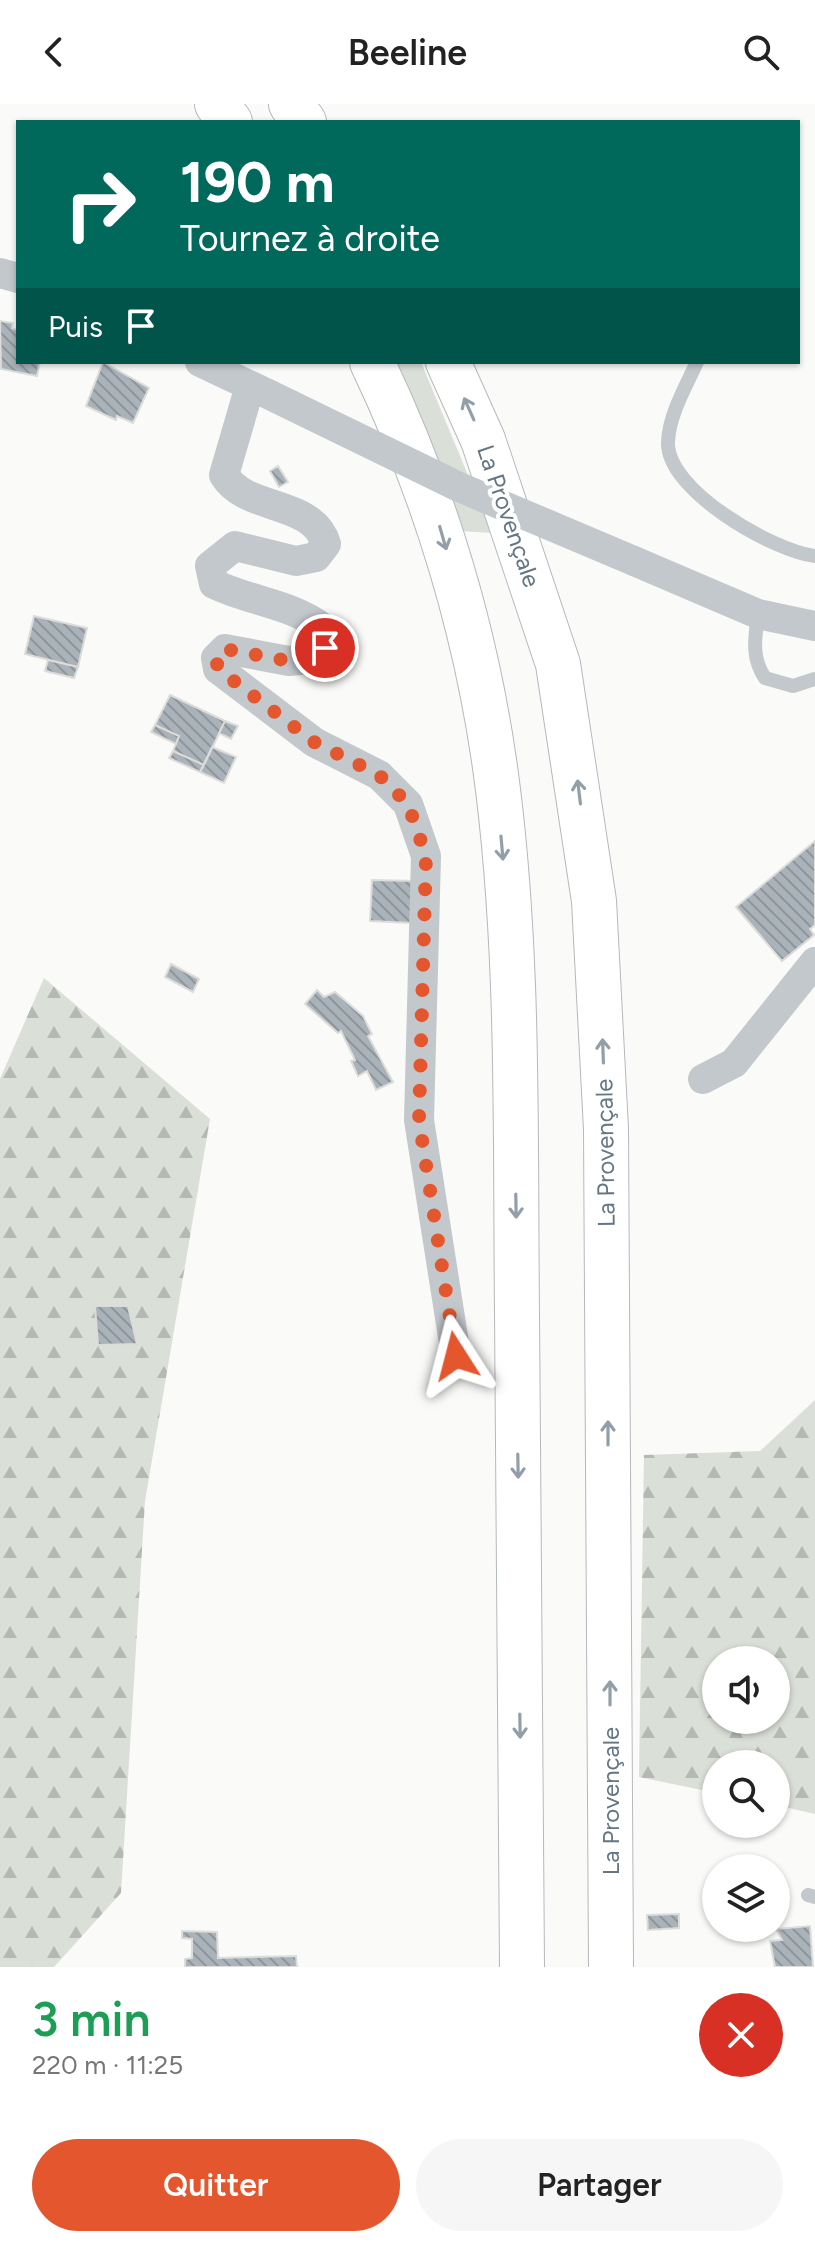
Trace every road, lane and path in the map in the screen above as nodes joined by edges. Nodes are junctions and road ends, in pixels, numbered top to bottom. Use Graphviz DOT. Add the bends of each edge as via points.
graph roads {
  1 [pos="204,364"];
  2 [pos="373,364"];
  3 [pos="449,364"];
  4 [pos="696,364"];
  5 [pos="259,390"];
  6 [pos="815,556"];
  7 [pos="758,614"];
  8 [pos="815,626"];
  9 [pos="815,679"];
  10 [pos="815,962"];
  11 [pos="703,1079"];
  12 [pos="456,1356"];
  13 [pos="522,1967"];
  14 [pos="611,1967"];
  1 -- 5 [label="street"];
  2 -- 13 [label="highway, one-way" via="436,512 476,660 495,768 505,874 515,1128"];
  14 -- 3 [label="highway, La Provençale, one-way" via="606,1129 594,901 558,664 483,440"];
  4 -- 6 [label="lane" via="667,444 676,474 734,522"];
  5 -- 7 [label="street, bridge" via="459,487"];
  5 -- 12 [label="street" via="224,475 231,487 309,519 322,531 326,544 316,557 296,561 235,546 210,566 214,584 308,616 323,628 325,648 319,658 289,661 225,649 216,658 218,669 314,742 379,775 408,804 426,856 419,1120"];
  7 -- 8 [label="street"];
  7 -- 9 [label="lane" via="755,659 765,678 793,686"];
  10 -- 11 [label="street" via="734,1063"];
}
